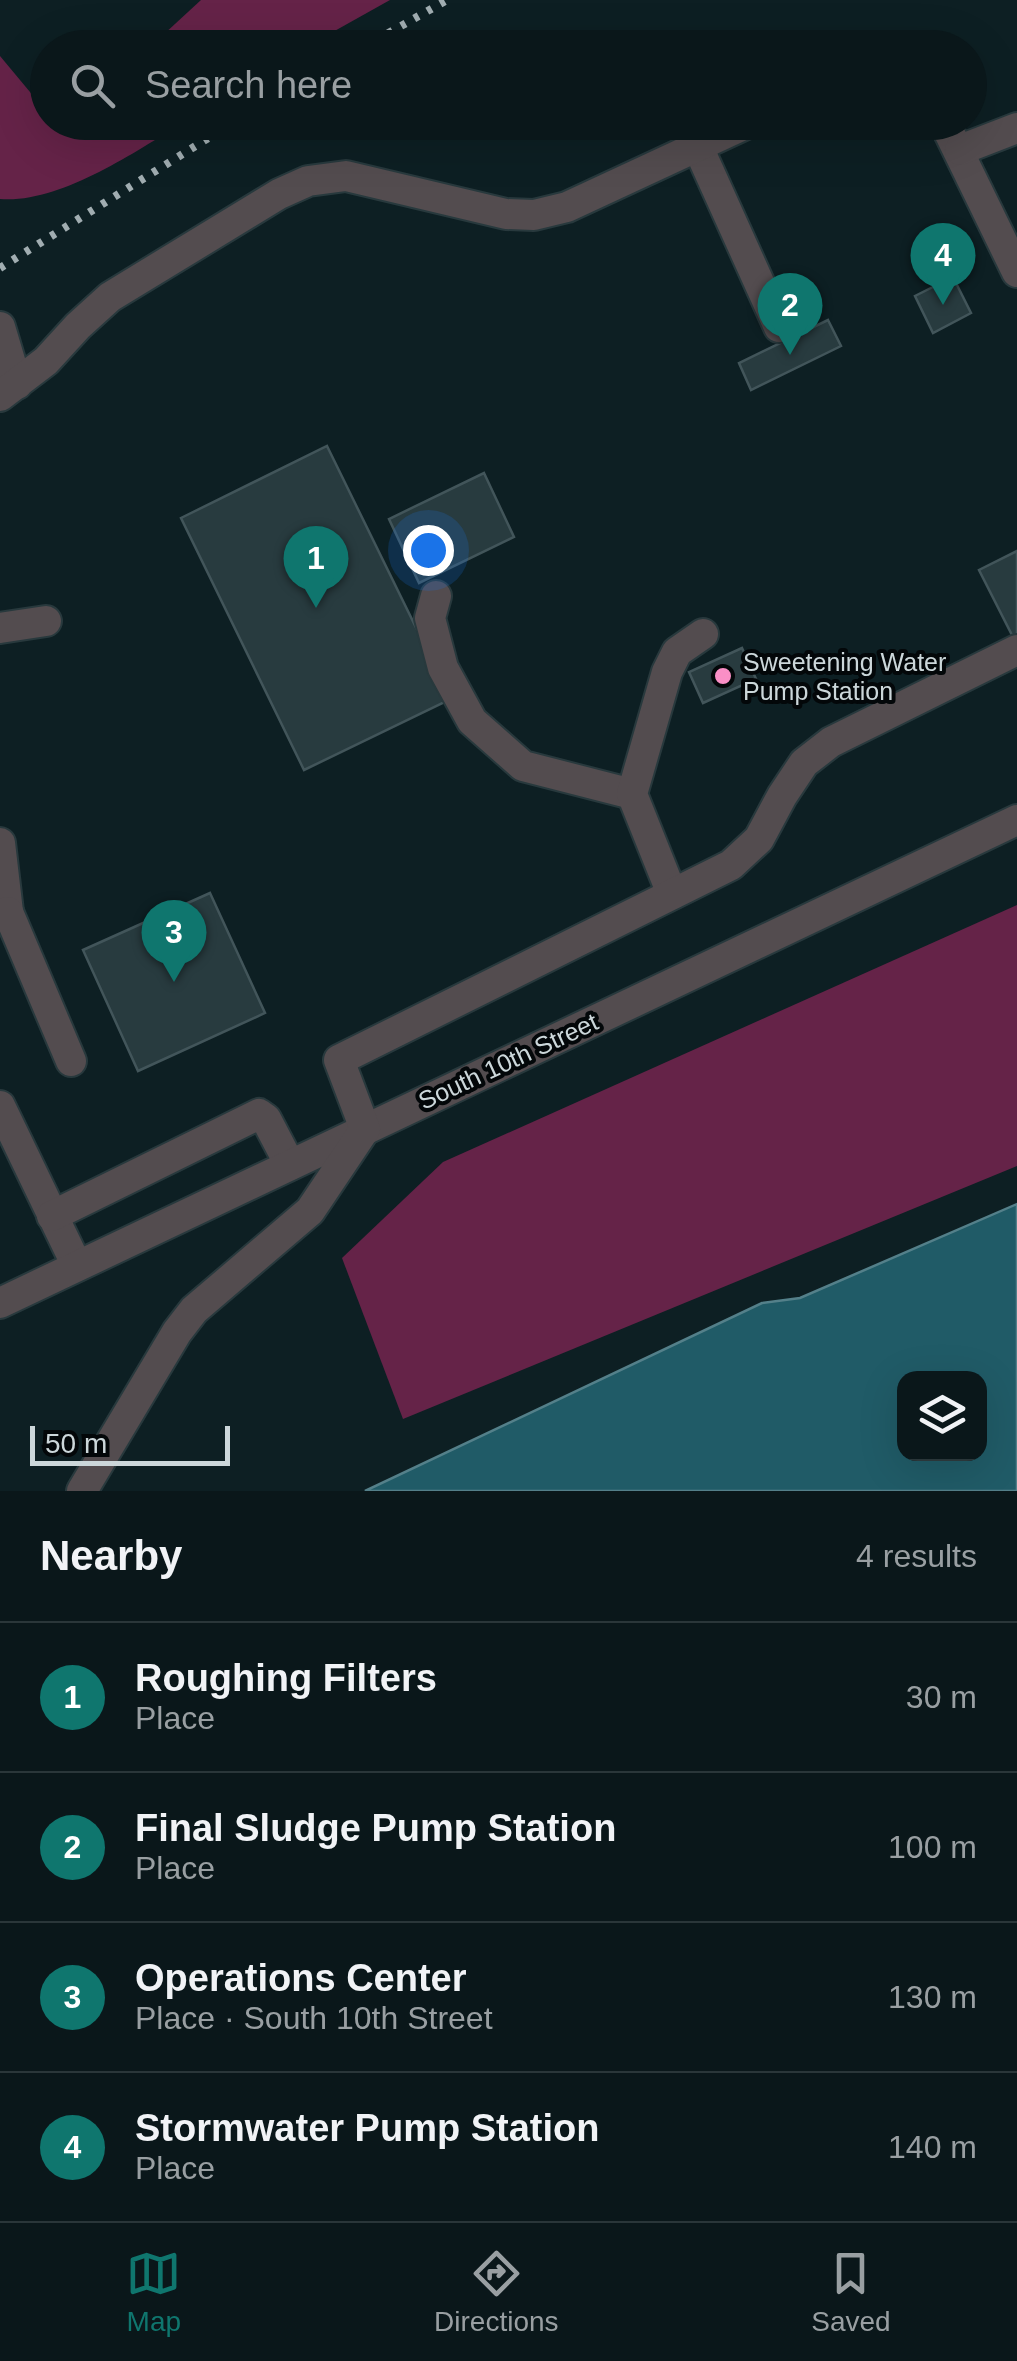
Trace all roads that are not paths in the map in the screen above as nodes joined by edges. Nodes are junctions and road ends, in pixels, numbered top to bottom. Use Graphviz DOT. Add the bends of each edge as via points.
graph roads {
  1 [pos="1017,128"];
  2 [pos="713,140"];
  3 [pos="954,140"];
  4 [pos="986,140"];
  5 [pos="987,140"];
  6 [pos="698,147"];
  7 [pos="960,150"];
  8 [pos="1017,272"];
  9 [pos="0,327"];
  10 [pos="779,327"];
  11 [pos="9,390"];
  12 [pos="436,596"];
  13 [pos="46,620"];
  14 [pos="0,628"];
  15 [pos="704,634"];
  16 [pos="1017,650"];
  17 [pos="632,794"];
  18 [pos="1017,820"];
  19 [pos="0,843"];
  20 [pos="672,894"];
  21 [pos="4,913"];
  22 [pos="71,1061"];
  23 [pos="0,1106"];
  24 [pos="365,1129"];
  25 [pos="290,1165"];
  26 [pos="52,1216"];
  27 [pos="78,1266"];
  28 [pos="0,1304"];
  29 [pos="82,1491"];
  1 -- 5 [label="street"];
  2 -- 6 [label="street"];
  3 -- 7 [label="street"];
  4 -- 7 [label="street"];
  6 -- 10 [label="street"];
  6 -- 11 [label="street" via="567,207 534,215 346,176 308,181 110,297"];
  7 -- 8 [label="street"];
  9 -- 11 [label="street"];
  12 -- 17 [label="street" via="430,618 443,668 472,721 523,766"];
  13 -- 14 [label="street"];
  15 -- 17 [label="street" via="677,652 667,672"];
  16 -- 20 [label="street" via="831,742 804,764 759,839 731,864"];
  17 -- 20 [label="street"];
  18 -- 24 [label="street, South 10th Street"];
  19 -- 21 [label="street"];
  20 -- 24 [label="street" via="339,1060"];
  21 -- 22 [label="street"];
  23 -- 26 [label="street"];
  24 -- 25 [label="street, South 10th Street"];
  24 -- 29 [label="street" via="310,1211 194,1310"];
  25 -- 26 [label="street" via="259,1114"];
  25 -- 27 [label="street, South 10th Street"];
  26 -- 27 [label="street"];
  27 -- 28 [label="street, South 10th Street"];
}
